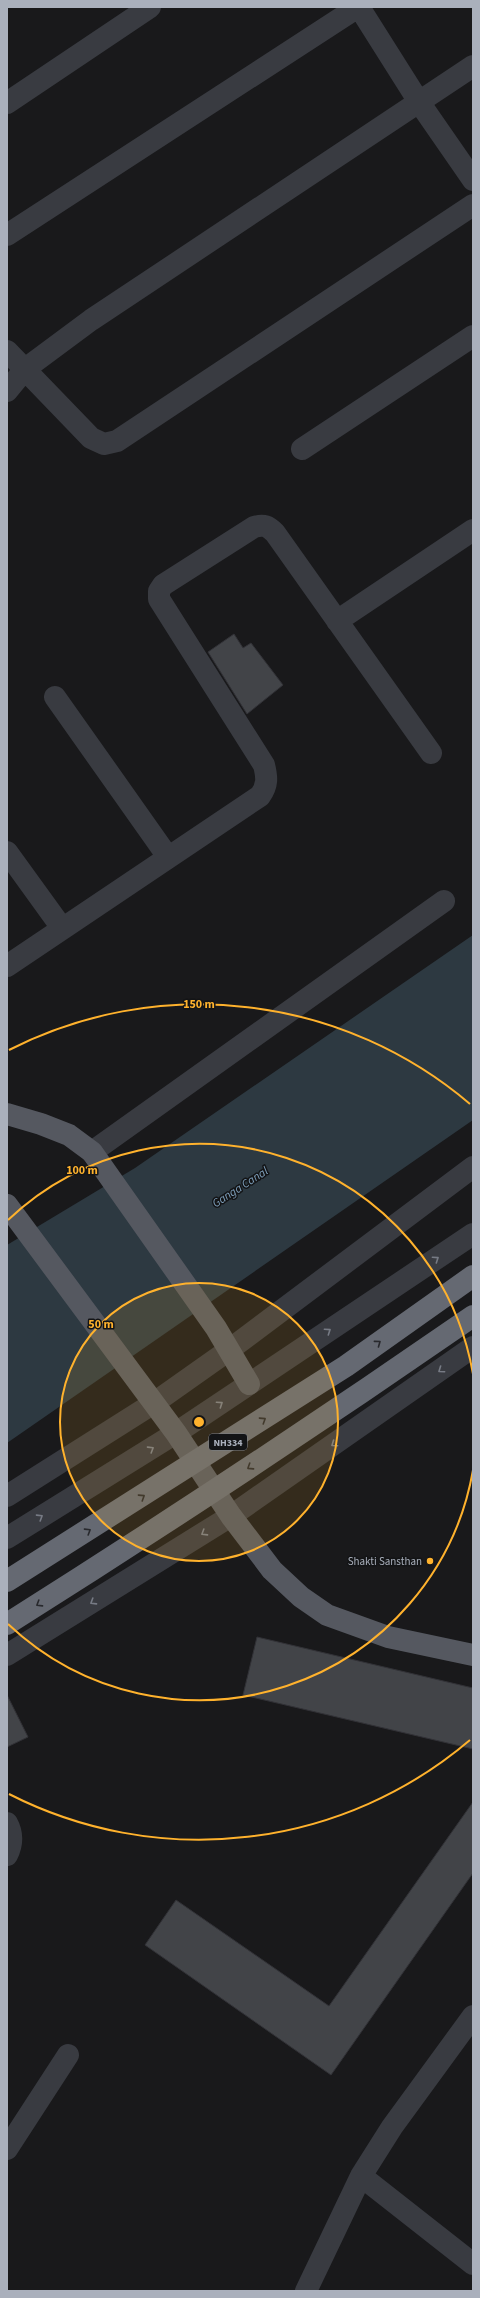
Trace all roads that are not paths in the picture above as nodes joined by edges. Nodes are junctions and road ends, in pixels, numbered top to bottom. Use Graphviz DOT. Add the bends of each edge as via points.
graph roads {
  1 [pos="150,7"];
  2 [pos="358,7"];
  3 [pos="473,66"];
  4 [pos="419,102"];
  5 [pos="7,103"];
  6 [pos="473,180"];
  7 [pos="473,205"];
  8 [pos="7,235"];
  9 [pos="473,336"];
  10 [pos="7,351"];
  11 [pos="25,370"];
  12 [pos="7,391"];
  13 [pos="302,449"];
  14 [pos="473,530"];
  15 [pos="337,621"];
  16 [pos="55,696"];
  17 [pos="431,753"];
  18 [pos="7,852"];
  19 [pos="168,857"];
  20 [pos="444,901"];
  21 [pos="62,928"];
  22 [pos="7,966"];
  23 [pos="7,1114"];
  24 [pos="97,1159"];
  25 [pos="473,1166"];
  26 [pos="13,1212"];
  27 [pos="473,1234"];
  28 [pos="473,1276"];
  29 [pos="473,1316"];
  30 [pos="473,1347"];
  31 [pos="229,1350"];
  32 [pos="249,1384"];
  33 [pos="154,1403"];
  34 [pos="176,1433"];
  35 [pos="7,1496"];
  36 [pos="231,1516"];
  37 [pos="7,1538"];
  38 [pos="7,1581"];
  39 [pos="7,1624"];
  40 [pos="7,1655"];
  41 [pos="473,1655"];
  42 [pos="7,1823"];
  43 [pos="7,1855"];
  44 [pos="473,2016"];
  45 [pos="68,2055"];
  46 [pos="7,2149"];
  47 [pos="361,2176"];
  48 [pos="473,2264"];
  49 [pos="306,2291"];
  1 -- 5 [label="street"];
  2 -- 4 [label="street"];
  2 -- 8 [label="street"];
  3 -- 4 [label="street"];
  4 -- 6 [label="street"];
  4 -- 11 [label="street" via="91,320"];
  7 -- 11 [label="street" via="117,441 104,444 91,438"];
  9 -- 13 [label="street"];
  10 -- 11 [label="street"];
  11 -- 12 [label="street"];
  14 -- 15 [label="street"];
  15 -- 17 [label="street"];
  15 -- 19 [label="street" via="275,533 261,525 254,526 163,584 159,591 159,599 264,765 267,777 266,788 260,796"];
  16 -- 19 [label="street"];
  18 -- 21 [label="street"];
  19 -- 21 [label="street"];
  20 -- 24 [label="street"];
  21 -- 22 [label="street"];
  23 -- 24 [label="main road" via="69,1135"];
  24 -- 31 [label="main road"];
  25 -- 31 [label="street"];
  26 -- 33 [label="main road"];
  32 -- 27 [label="street, one-way"];
  38 -- 28 [label="highway, NH334, one-way" via="346,1366"];
  29 -- 39 [label="highway, NH334, one-way" via="364,1392 131,1546"];
  30 -- 36 [label="street, one-way"];
  31 -- 32 [label="main road"];
  31 -- 33 [label="street"];
  34 -- 32 [label="street, one-way"];
  33 -- 34 [label="main road"];
  33 -- 35 [label="street"];
  34 -- 36 [label="main road"];
  37 -- 34 [label="street, one-way"];
  36 -- 40 [label="street, one-way"];
  36 -- 41 [label="main road" via="272,1570 301,1597 327,1615 388,1637"];
  42 -- 43 [label="street" via="12,1832"];
  44 -- 47 [label="street" via="392,2127"];
  45 -- 46 [label="street"];
  47 -- 48 [label="street"];
  47 -- 49 [label="street"];
}
